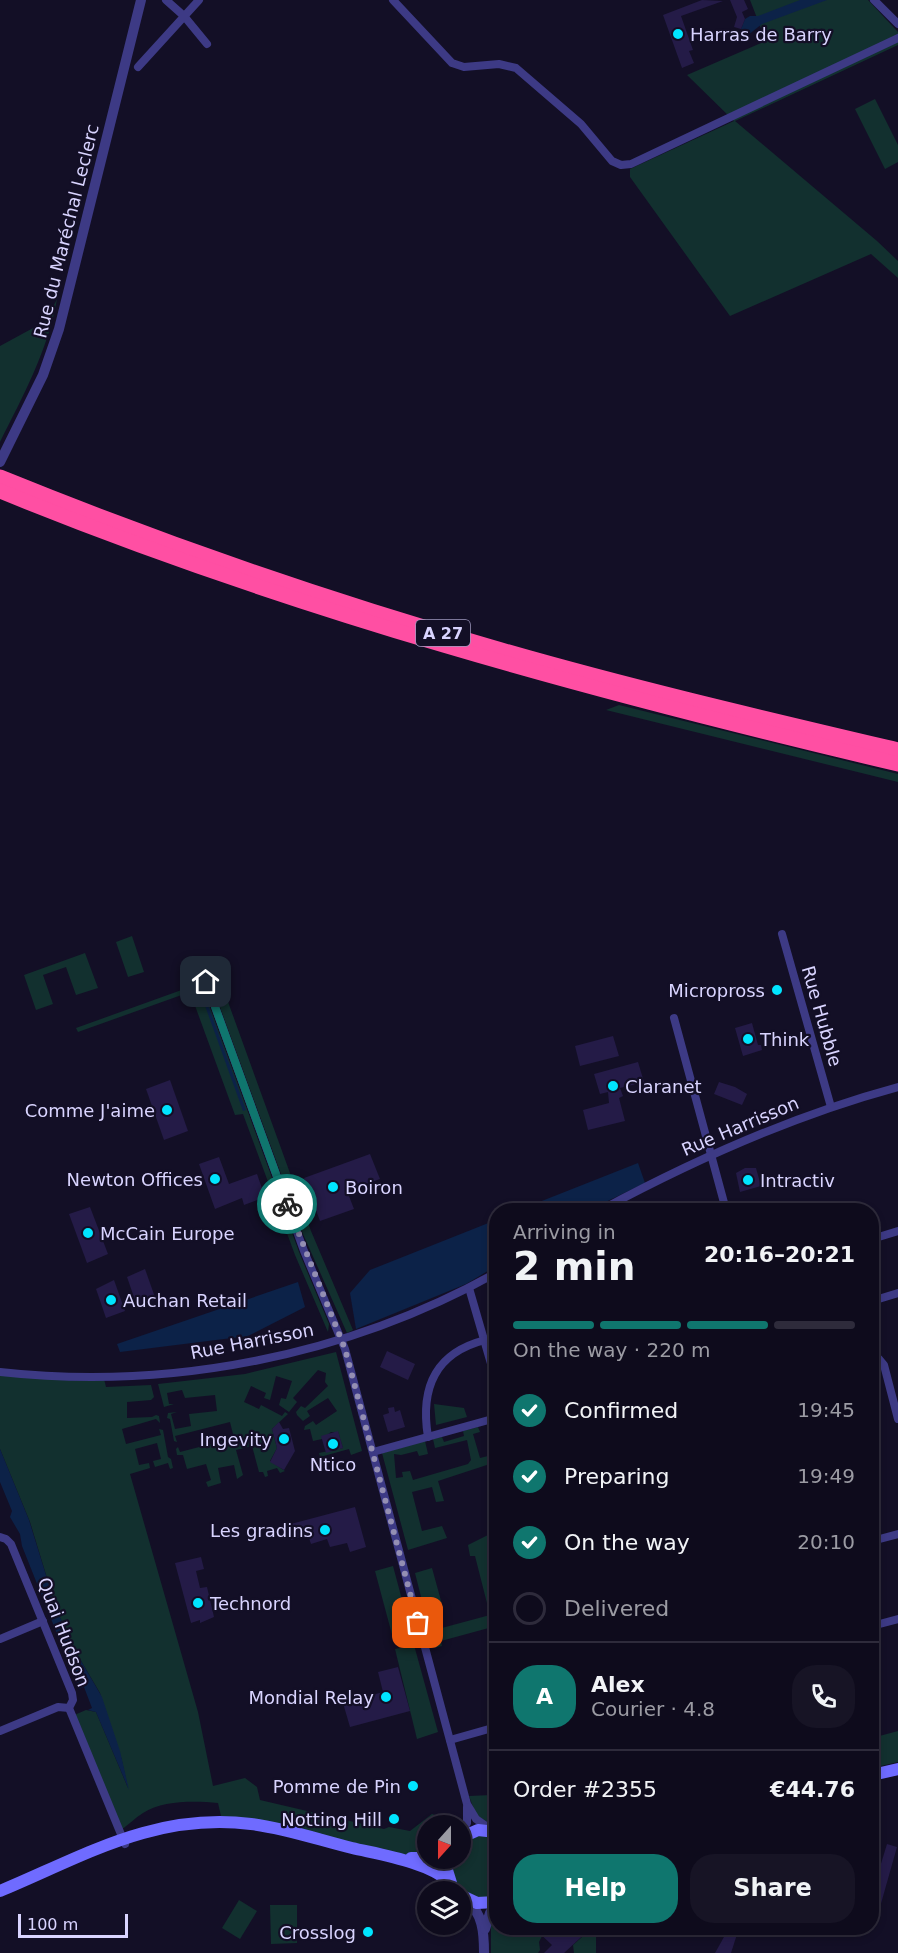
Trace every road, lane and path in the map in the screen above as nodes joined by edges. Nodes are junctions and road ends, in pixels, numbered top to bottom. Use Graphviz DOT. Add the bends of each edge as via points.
graph roads {
  1 [pos="141,0"];
  2 [pos="166,0"];
  3 [pos="199,0"];
  4 [pos="393,0"];
  5 [pos="874,0"];
  6 [pos="184,16"];
  7 [pos="898,24"];
  8 [pos="898,38"];
  9 [pos="207,44"];
  10 [pos="138,67"];
  11 [pos="0,462"];
  12 [pos="0,477"];
  13 [pos="0,491"];
  14 [pos="898,750"];
  15 [pos="898,764"];
  16 [pos="782,934"];
  17 [pos="206,982"];
  18 [pos="674,1018"];
  19 [pos="898,1087"];
  20 [pos="831,1107"];
  21 [pos="711,1155"];
  22 [pos="615,1203"];
  23 [pos="724,1203"];
  24 [pos="898,1231"];
  25 [pos="879,1237"];
  26 [pos="489,1277"];
  27 [pos="469,1288"];
  28 [pos="898,1293"];
  29 [pos="879,1299"];
  30 [pos="341,1340"];
  31 [pos="485,1340"];
  32 [pos="489,1355"];
  33 [pos="879,1359"];
  34 [pos="0,1372"];
  35 [pos="898,1419"];
  36 [pos="489,1420"];
  37 [pos="428,1437"];
  38 [pos="373,1452"];
  39 [pos="898,1534"];
  40 [pos="0,1537"];
  41 [pos="879,1539"];
  42 [pos="898,1619"];
  43 [pos="43,1621"];
  44 [pos="879,1624"];
  45 [pos="0,1639"];
  46 [pos="69,1708"];
  47 [pos="489,1729"];
  48 [pos="0,1731"];
  49 [pos="450,1740"];
  50 [pos="898,1769"];
  51 [pos="879,1773"];
  52 [pos="467,1803"];
  53 [pos="467,1815"];
  54 [pos="489,1827"];
  55 [pos="489,1831"];
  56 [pos="471,1833"];
  57 [pos="124,1841"];
  58 [pos="372,1852"];
  59 [pos="417,1859"];
  60 [pos="444,1881"];
  61 [pos="0,1891"];
  62 [pos="471,1899"];
  63 [pos="489,1903"];
  64 [pos="471,1906"];
  65 [pos="489,1915"];
  66 [pos="484,1941"];
  67 [pos="484,1953"];
  1 -- 11 [label="street, Rue du Maréchal Leclerc" via="61,323 43,375"];
  2 -- 6 [label="street"];
  3 -- 6 [label="street"];
  4 -- 8 [label="street" via="452,63 468,68 504,64 520,71 581,124 612,161 621,165 631,164"];
  5 -- 7 [label="street"];
  6 -- 9 [label="street"];
  6 -- 10 [label="street"];
  12 -- 14 [label="highway, A 27" via="200,553 418,625 657,692"];
  13 -- 15 [label="highway, A 27" via="188,563 436,644 623,697"];
  16 -- 20 [label="street, Rue Hubble"];
  17 -- 30 [label="street" via="302,1246"];
  18 -- 21 [label="street"];
  19 -- 20 [label="street, Rue Harrisson"];
  20 -- 21 [label="street, Rue Harrisson"];
  21 -- 22 [label="street, Rue Harrisson"];
  21 -- 23 [label="street"];
  24 -- 25 [label="street"];
  26 -- 27 [label="street, Rue Harrisson"];
  27 -- 30 [label="street, Rue Harrisson"];
  27 -- 31 [label="street"];
  28 -- 29 [label="street"];
  30 -- 34 [label="street, Rue Harrisson" via="260,1360 174,1372 80,1377"];
  30 -- 38 [label="street"];
  31 -- 32 [label="street"];
  31 -- 37 [label="street" via="452,1354 434,1375 426,1403"];
  33 -- 35 [label="street"];
  36 -- 37 [label="street"];
  37 -- 38 [label="street"];
  38 -- 49 [label="street"];
  39 -- 41 [label="street"];
  40 -- 43 [label="street, Quai Hudson" via="11,1544"];
  42 -- 44 [label="street"];
  43 -- 45 [label="street"];
  43 -- 46 [label="street, Quai Hudson" via="72,1693"];
  46 -- 48 [label="street" via="58,1707"];
  46 -- 57 [label="street, Quai Hudson"];
  47 -- 49 [label="street"];
  49 -- 52 [label="street"];
  50 -- 51 [label="main road"];
  52 -- 53 [label="street"];
  52 -- 54 [label="street" via="476,1819"];
  55 -- 56 [label="main road"];
  57 -- 58 [label="main road" via="168,1827 249,1824"];
  57 -- 61 [label="main road" via="96,1848"];
  58 -- 59 [label="main road"];
  58 -- 60 [label="main road" via="431,1870"];
  62 -- 63 [label="main road"];
  64 -- 66 [label="street" via="479,1915"];
  65 -- 66 [label="street"];
  66 -- 67 [label="street"];
}
